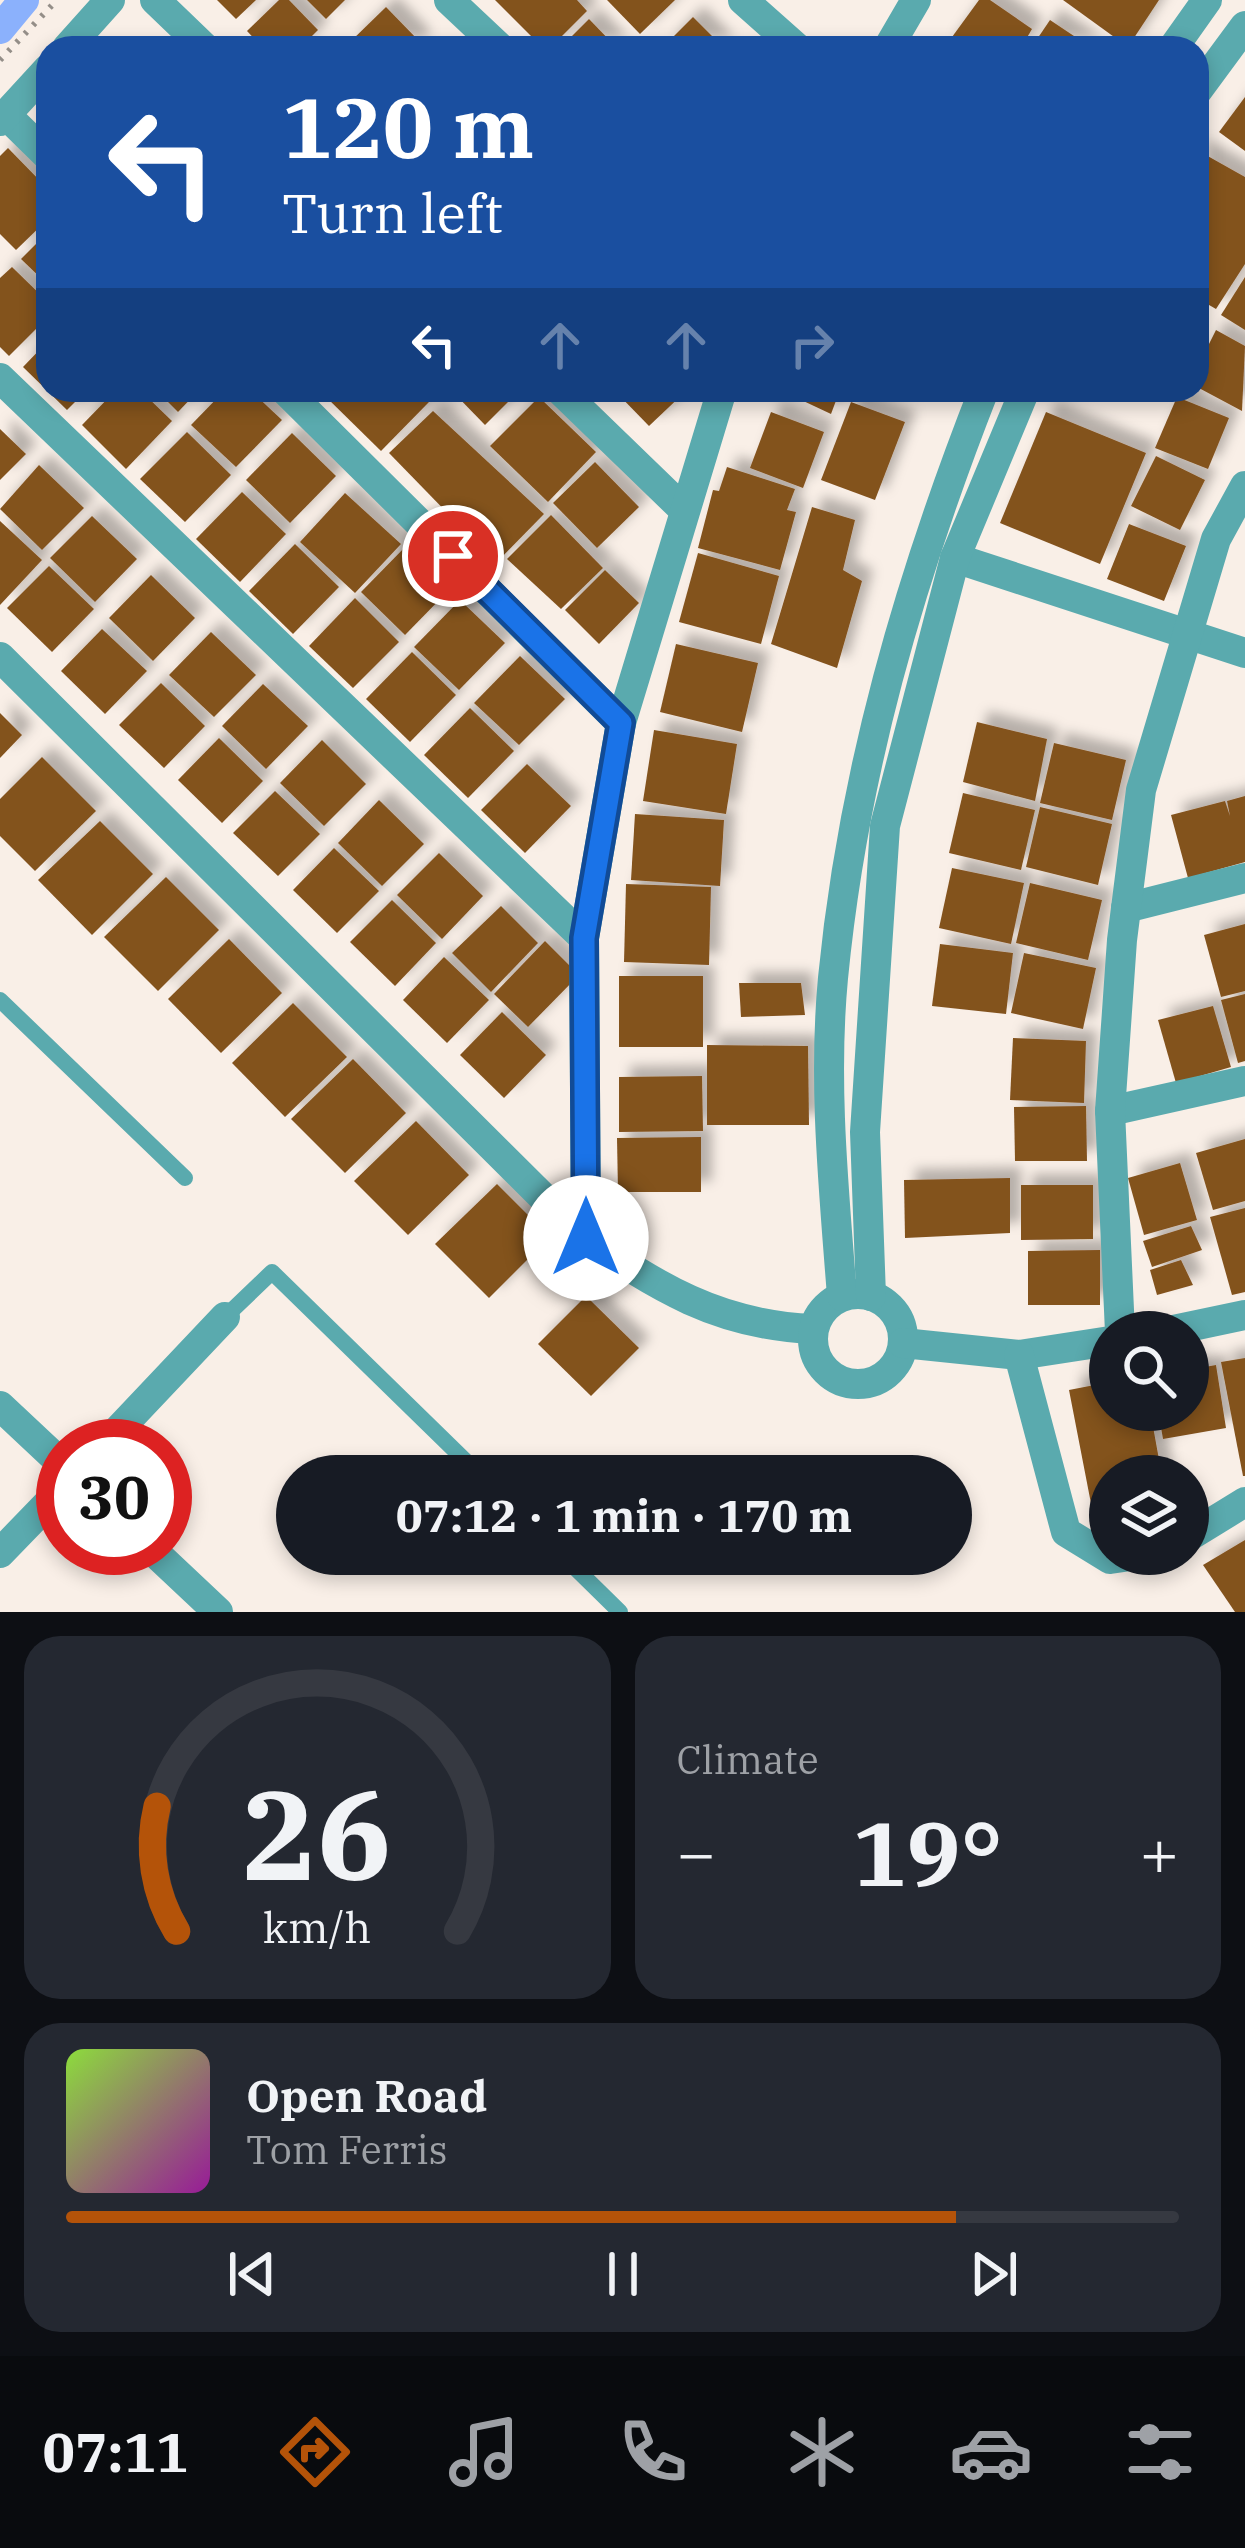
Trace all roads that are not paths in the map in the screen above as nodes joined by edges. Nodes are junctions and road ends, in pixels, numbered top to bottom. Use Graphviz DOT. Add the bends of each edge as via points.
graph roads {
  1 [pos="110,0"];
  2 [pos="155,0"];
  3 [pos="449,0"];
  4 [pos="743,0"];
  5 [pos="916,0"];
  6 [pos="1207,0"];
  7 [pos="1245,26"];
  8 [pos="78,36"];
  9 [pos="192,36"];
  10 [pos="487,36"];
  11 [pos="783,36"];
  12 [pos="895,36"];
  13 [pos="1181,36"];
  14 [pos="1209,75"];
  15 [pos="36,82"];
  16 [pos="3,118"];
  17 [pos="36,146"];
  18 [pos="0,378"];
  19 [pos="297,402"];
  20 [pos="572,402"];
  21 [pos="718,402"];
  22 [pos="979,402"];
  23 [pos="1019,402"];
  24 [pos="1245,486"];
  25 [pos="682,508"];
  26 [pos="955,558"];
  27 [pos="1186,638"];
  28 [pos="1245,653"];
  29 [pos="0,657"];
  30 [pos="621,723"];
  31 [pos="1245,878"];
  32 [pos="1126,908"];
  33 [pos="584,938"];
  34 [pos="0,1000"];
  35 [pos="1245,1081"];
  36 [pos="1110,1111"];
  37 [pos="185,1178"];
  38 [pos="586,1238"];
  39 [pos="856,1296"];
  40 [pos="1119,1311"];
  41 [pos="1245,1315"];
  42 [pos="226,1317"];
  43 [pos="1209,1323"];
  44 [pos="813,1329"];
  45 [pos="903,1343"];
  46 [pos="1089,1344"];
  47 [pos="1019,1355"];
  48 [pos="0,1406"];
  49 [pos="129,1419"];
  50 [pos="36,1440"];
  51 [pos="459,1455"];
  52 [pos="1245,1502"];
  53 [pos="36,1515"];
  54 [pos="1209,1524"];
  55 [pos="1089,1546"];
  56 [pos="0,1553"];
  57 [pos="179,1575"];
  58 [pos="582,1575"];
  59 [pos="218,1612"];
  60 [pos="620,1612"];
  1 -- 8 [label="street"];
  2 -- 9 [label="street"];
  3 -- 10 [label="street"];
  4 -- 11 [label="street"];
  5 -- 12 [label="street"];
  6 -- 13 [label="street"];
  7 -- 14 [label="street"];
  15 -- 16 [label="street"];
  16 -- 17 [label="street"];
  18 -- 33 [label="street"];
  19 -- 30 [label="street"];
  20 -- 25 [label="street"];
  21 -- 25 [label="street"];
  22 -- 39 [label="street" via="926,537 853,819 833,982 829,1119"];
  23 -- 26 [label="street"];
  24 -- 27 [label="street" via="1216,539"];
  25 -- 30 [label="street"];
  26 -- 27 [label="street"];
  26 -- 39 [label="street" via="885,826"];
  27 -- 28 [label="street"];
  27 -- 32 [label="street" via="1141,790"];
  29 -- 38 [label="street"];
  30 -- 33 [label="street"];
  31 -- 32 [label="street"];
  32 -- 36 [label="street"];
  33 -- 38 [label="street"];
  34 -- 37 [label="lane"];
  35 -- 36 [label="street"];
  36 -- 40 [label="street"];
  38 -- 44 [label="street" via="701,1307 759,1327"];
  39 -- 44 [label="street" via="819,1315"];
  39 -- 45 [label="street" via="896,1314"];
  41 -- 43 [label="street"];
  42 -- 49 [label="street"];
  42 -- 51 [label="lane" via="272,1272"];
  44 -- 45 [label="street" via="815,1358 850,1384 891,1371"];
  45 -- 47 [label="street"];
  46 -- 47 [label="street"];
  47 -- 55 [label="street" via="1066,1532"];
  48 -- 50 [label="street"];
  52 -- 54 [label="street"];
  53 -- 56 [label="street"];
  57 -- 59 [label="street"];
  58 -- 60 [label="lane"];
}
